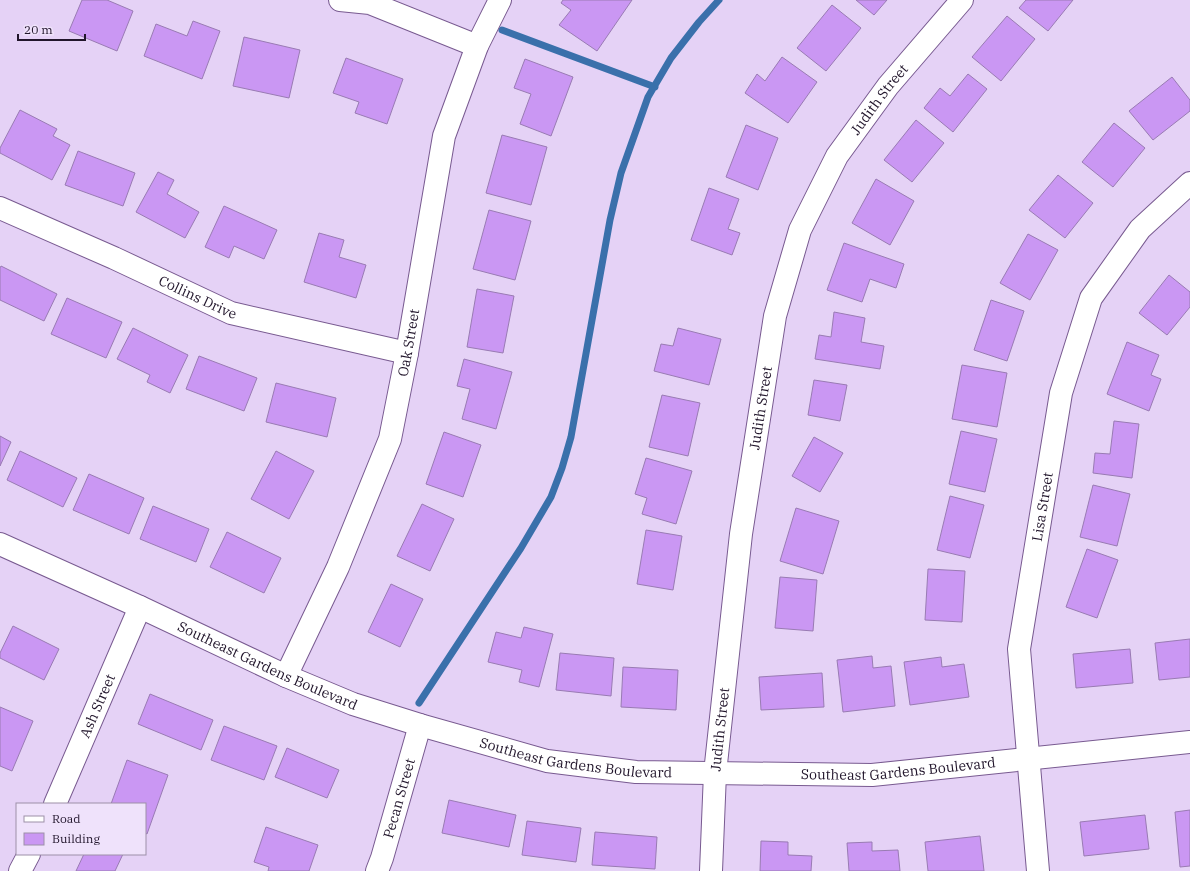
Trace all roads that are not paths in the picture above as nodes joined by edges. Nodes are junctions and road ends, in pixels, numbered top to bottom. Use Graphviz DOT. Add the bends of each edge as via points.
graph roads {
  1 [pos="340,0"];
  2 [pos="500,0"];
  3 [pos="962,0"];
  4 [pos="477,46"];
  5 [pos="1190,183"];
  6 [pos="0,208"];
  7 [pos="407,353"];
  8 [pos="0,544"];
  9 [pos="140,607"];
  10 [pos="286,676"];
  11 [pos="420,726"];
  12 [pos="1190,742"];
  13 [pos="1028,759"];
  14 [pos="715,773"];
  15 [pos="55,803"];
  16 [pos="28,855"];
  17 [pos="20,871"];
  18 [pos="377,871"];
  19 [pos="711,871"];
  20 [pos="1038,871"];
  1 -- 4 [label="street" via="370,3"];
  2 -- 4 [label="street, Oak Street"];
  3 -- 14 [label="street, Judith Street" via="888,86 837,156 800,230 775,316 742,534"];
  4 -- 7 [label="street, Oak Street" via="444,136"];
  5 -- 13 [label="street, Lisa Street" via="1140,229 1091,298 1061,393 1019,649"];
  6 -- 7 [label="street, Collins Drive" via="231,313"];
  7 -- 10 [label="street, Oak Street" via="390,439 338,567"];
  8 -- 9 [label="street, Southeast Gardens Boulevard"];
  9 -- 10 [label="street, Southeast Gardens Boulevard"];
  9 -- 15 [label="street, Ash Street"];
  10 -- 11 [label="street, Southeast Gardens Boulevard" via="353,704"];
  11 -- 14 [label="street, Southeast Gardens Boulevard" via="548,761 636,772"];
  11 -- 18 [label="street, Pecan Street"];
  12 -- 13 [label="street, Southeast Gardens Boulevard"];
  13 -- 14 [label="street, Southeast Gardens Boulevard" via="872,775"];
  13 -- 20 [label="street, Lisa Street"];
  14 -- 19 [label="street, Judith Street"];
  16 -- 17 [label="street"];
}
